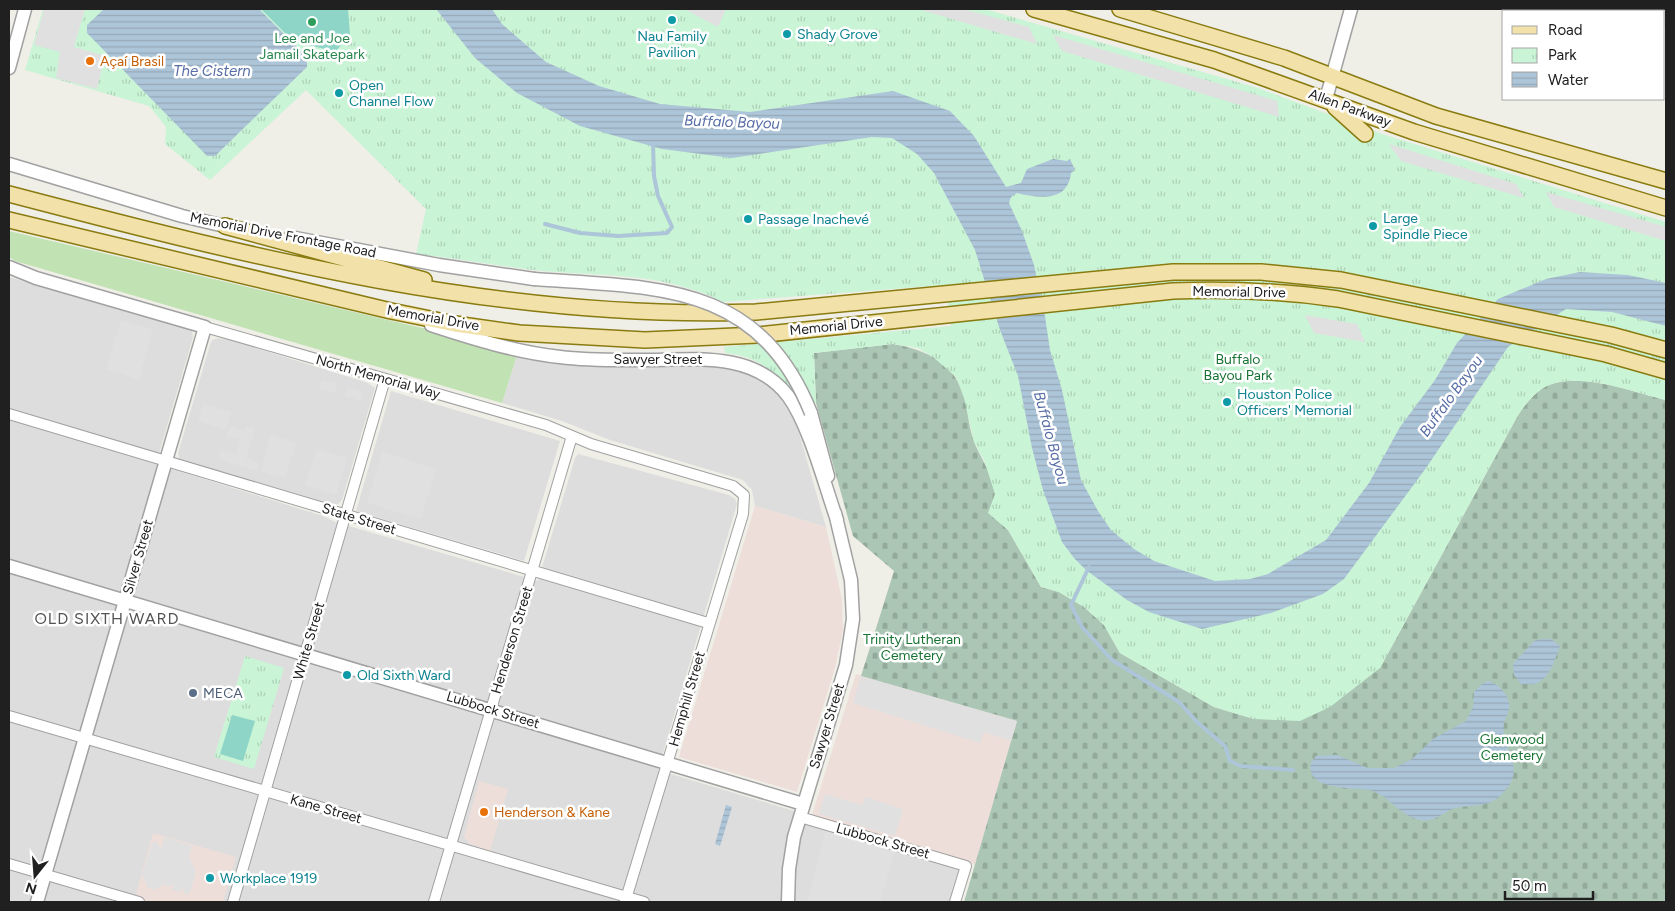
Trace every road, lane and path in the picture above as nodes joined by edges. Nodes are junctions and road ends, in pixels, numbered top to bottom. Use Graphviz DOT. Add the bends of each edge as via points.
graph roads {
  1 [pos="25,9"];
  2 [pos="1034,9"];
  3 [pos="1120,9"];
  4 [pos="1351,9"];
  5 [pos="9,68"];
  6 [pos="1332,76"];
  7 [pos="1326,99"];
  8 [pos="1365,134"];
  9 [pos="9,164"];
  10 [pos="1666,181"];
  11 [pos="9,194"];
  12 [pos="1666,208"];
  13 [pos="9,220"];
  14 [pos="225,226"];
  15 [pos="9,268"];
  16 [pos="534,278"];
  17 [pos="482,298"];
  18 [pos="391,311"];
  19 [pos="205,327"];
  20 [pos="1666,350"];
  21 [pos="1666,371"];
  22 [pos="385,379"];
  23 [pos="9,414"];
  24 [pos="572,436"];
  25 [pos="166,461"];
  26 [pos="744,495"];
  27 [pos="345,515"];
  28 [pos="836,520"];
  29 [pos="9,566"];
  30 [pos="532,571"];
  31 [pos="125,601"];
  32 [pos="708,623"];
  33 [pos="305,654"];
  34 [pos="491,709"];
  35 [pos="9,716"];
  36 [pos="85,738"];
  37 [pos="668,762"];
  38 [pos="265,791"];
  39 [pos="804,804"];
  40 [pos="800,817"];
  41 [pos="450,846"];
  42 [pos="9,864"];
  43 [pos="45,874"];
  44 [pos="626,900"];
  45 [pos="37,902"];
  46 [pos="139,902"];
  47 [pos="233,902"];
  48 [pos="434,902"];
  49 [pos="644,902"];
  50 [pos="788,902"];
  51 [pos="955,902"];
  1 -- 5 [label="street"];
  2 -- 7 [label="main road, Allen Parkway" via="1214,60"];
  3 -- 6 [label="main road, Allen Parkway" via="1262,50"];
  4 -- 6 [label="street"];
  6 -- 7 [label="street"];
  6 -- 10 [label="main road, Allen Parkway" via="1436,116"];
  7 -- 8 [label="main road"];
  7 -- 12 [label="main road, Allen Parkway" via="1430,137"];
  9 -- 14 [label="street, Memorial Drive Frontage Road"];
  11 -- 17 [label="main road, Memorial Drive" via="329,272"];
  13 -- 18 [label="main road, Memorial Drive"];
  14 -- 16 [label="street, Memorial Drive Frontage Road" via="439,265"];
  14 -- 17 [label="main road"];
  15 -- 19 [label="street, North Memorial Way"];
  16 -- 28 [label="street, Sawyer Street, bridge" via="653,287 710,303 749,326 780,355 802,389 812,413"];
  17 -- 20 [label="main road, Memorial Drive" via="577,308 702,314 929,297 1174,272 1261,272 1341,280 1611,335"];
  18 -- 21 [label="main road, Memorial Drive" via="519,332 645,340 758,335 1173,291 1260,291 1338,299 1606,354"];
  18 -- 28 [label="street, Sawyer Street" via="480,341 561,358 698,358 744,365 781,389 796,408"];
  19 -- 22 [label="street, North Memorial Way"];
  19 -- 25 [label="street, Silver Street"];
  22 -- 24 [label="street, North Memorial Way" via="546,425"];
  22 -- 27 [label="street, White Street"];
  23 -- 25 [label="street, State Street"];
  24 -- 26 [label="street, North Memorial Way" via="733,486"];
  24 -- 30 [label="street, Henderson Street"];
  25 -- 27 [label="street, State Street"];
  25 -- 31 [label="street, Silver Street"];
  26 -- 32 [label="street, Hemphill Street" via="743,514"];
  27 -- 30 [label="street, State Street"];
  27 -- 33 [label="street, White Street"];
  28 -- 39 [label="street, Sawyer Street" via="851,580 853,619 846,665"];
  29 -- 31 [label="street, Lubbock Street"];
  30 -- 32 [label="street, State Street"];
  30 -- 34 [label="street, Henderson Street"];
  31 -- 33 [label="street, Lubbock Street"];
  31 -- 36 [label="street, Silver Street"];
  32 -- 37 [label="street, Hemphill Street"];
  33 -- 34 [label="street, Lubbock Street"];
  33 -- 38 [label="street, White Street"];
  34 -- 37 [label="street, Lubbock Street"];
  34 -- 41 [label="street, Henderson Street"];
  35 -- 36 [label="street, Kane Street"];
  36 -- 38 [label="street, Kane Street"];
  36 -- 43 [label="street, Silver Street"];
  37 -- 39 [label="street, Lubbock Street"];
  37 -- 44 [label="street, Hemphill Street"];
  38 -- 41 [label="street, Kane Street"];
  38 -- 47 [label="street, White Street"];
  39 -- 40 [label="street, Sawyer Street"];
  40 -- 50 [label="street, Sawyer Street" via="789,869"];
  40 -- 51 [label="street, Lubbock Street" via="966,866"];
  41 -- 44 [label="street, Kane Street"];
  41 -- 48 [label="street, Henderson Street"];
  42 -- 43 [label="street"];
  43 -- 45 [label="street, Silver Street"];
  43 -- 46 [label="street"];
  44 -- 49 [label="street, Kane Street"];
}
